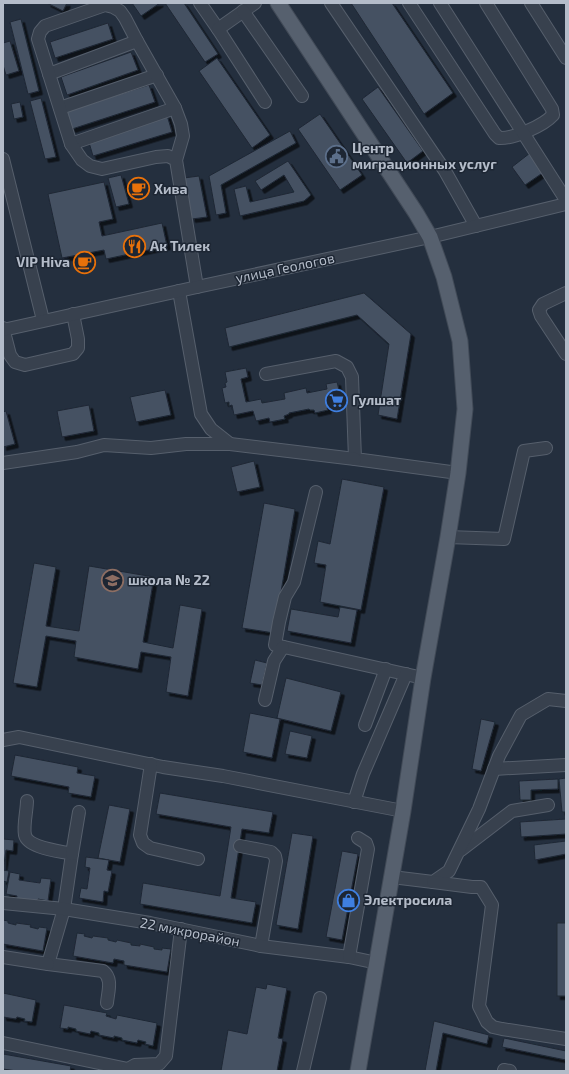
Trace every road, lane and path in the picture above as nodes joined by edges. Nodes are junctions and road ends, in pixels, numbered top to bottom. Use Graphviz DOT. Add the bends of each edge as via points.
graph roads {
  1 [pos="200,3"];
  2 [pos="255,3"];
  3 [pos="278,3"];
  4 [pos="331,3"];
  5 [pos="409,3"];
  6 [pos="440,3"];
  7 [pos="486,3"];
  8 [pos="531,3"];
  9 [pos="243,11"];
  10 [pos="218,29"];
  11 [pos="137,41"];
  12 [pos="566,58"];
  13 [pos="49,74"];
  14 [pos="156,75"];
  15 [pos="302,96"];
  16 [pos="265,102"];
  17 [pos="60,108"];
  18 [pos="175,108"];
  19 [pos="523,132"];
  20 [pos="71,144"];
  21 [pos="3,159"];
  22 [pos="176,160"];
  23 [pos="566,200"];
  24 [pos="566,204"];
  25 [pos="476,226"];
  26 [pos="430,237"];
  27 [pos="197,287"];
  28 [pos="179,291"];
  29 [pos="566,293"];
  30 [pos="73,314"];
  31 [pos="43,320"];
  32 [pos="3,329"];
  33 [pos="566,354"];
  34 [pos="266,374"];
  35 [pos="230,444"];
  36 [pos="546,448"];
  37 [pos="355,459"];
  38 [pos="3,463"];
  39 [pos="458,473"];
  40 [pos="316,492"];
  41 [pos="448,537"];
  42 [pos="283,647"];
  43 [pos="386,669"];
  44 [pos="406,674"];
  45 [pos="423,678"];
  46 [pos="265,700"];
  47 [pos="566,700"];
  48 [pos="365,725"];
  49 [pos="3,740"];
  50 [pos="151,764"];
  51 [pos="566,765"];
  52 [pos="494,769"];
  53 [pos="27,801"];
  54 [pos="354,802"];
  55 [pos="548,805"];
  56 [pos="403,811"];
  57 [pos="79,812"];
  58 [pos="358,838"];
  59 [pos="240,846"];
  60 [pos="458,852"];
  61 [pos="72,854"];
  62 [pos="198,859"];
  63 [pos="392,877"];
  64 [pos="433,882"];
  65 [pos="3,902"];
  66 [pos="64,909"];
  67 [pos="181,930"];
  68 [pos="261,946"];
  69 [pos="3,957"];
  70 [pos="350,957"];
  71 [pos="377,963"];
  72 [pos="48,964"];
  73 [pos="320,998"];
  74 [pos="107,1003"];
  75 [pos="566,1039"];
  76 [pos="3,1043"];
  77 [pos="127,1070"];
  78 [pos="303,1071"];
  79 [pos="358,1071"];
  1 -- 10 [label="street"];
  2 -- 9 [label="street"];
  3 -- 26 [label="main road"];
  4 -- 25 [label="street" via="446,171"];
  5 -- 19 [label="street" via="495,134 499,138 506,138"];
  6 -- 19 [label="street"];
  7 -- 19 [label="street" via="552,108 552,115 548,120"];
  8 -- 12 [label="street"];
  9 -- 10 [label="street"];
  9 -- 15 [label="street"];
  10 -- 16 [label="street"];
  11 -- 13 [label="street"];
  11 -- 13 [label="street" via="120,12 105,5 52,23 45,26 38,39"];
  11 -- 14 [label="street"];
  13 -- 17 [label="street"];
  14 -- 17 [label="street"];
  14 -- 18 [label="street"];
  17 -- 20 [label="street"];
  18 -- 20 [label="street"];
  18 -- 22 [label="street" via="183,136"];
  19 -- 23 [label="street"];
  20 -- 22 [label="street" via="82,160 90,166 102,169 156,157 168,156"];
  21 -- 31 [label="street"];
  22 -- 27 [label="street"];
  24 -- 25 [label="street, улица Геологов"];
  25 -- 26 [label="street, улица Геологов"];
  26 -- 27 [label="street, улица Геологов"];
  26 -- 39 [label="main road" via="444,277 460,341 465,409"];
  27 -- 28 [label="street, улица Геологов"];
  28 -- 30 [label="street, улица Геологов"];
  28 -- 35 [label="street" via="202,414 210,429"];
  29 -- 33 [label="street" via="543,304 539,310"];
  30 -- 31 [label="street, улица Геологов"];
  30 -- 32 [label="street" via="78,340 78,348 73,354 25,365 15,362 10,355"];
  31 -- 32 [label="street, улица Геологов"];
  34 -- 37 [label="street" via="336,361 347,367 352,377"];
  35 -- 37 [label="street"];
  35 -- 38 [label="street" via="186,444 151,448 104,446"];
  36 -- 41 [label="street" via="524,451 504,539"];
  37 -- 39 [label="street"];
  39 -- 41 [label="main road"];
  40 -- 42 [label="street" via="294,582 285,597 279,622 275,645"];
  41 -- 45 [label="main road"];
  42 -- 43 [label="street"];
  42 -- 46 [label="street" via="274,661"];
  43 -- 44 [label="street"];
  43 -- 48 [label="street"];
  44 -- 45 [label="street"];
  44 -- 54 [label="street" via="363,774"];
  45 -- 56 [label="main road"];
  47 -- 52 [label="street" via="548,698 521,714"];
  49 -- 50 [label="street" via="19,737"];
  50 -- 54 [label="street"];
  50 -- 62 [label="street" via="140,835 143,843 150,848"];
  51 -- 52 [label="street"];
  52 -- 60 [label="street" via="479,809"];
  53 -- 61 [label="street" via="25,834 28,841 34,845"];
  54 -- 56 [label="street"];
  55 -- 60 [label="street" via="512,811"];
  56 -- 63 [label="main road"];
  57 -- 61 [label="street"];
  58 -- 70 [label="street" via="366,843 368,849"];
  59 -- 68 [label="street" via="271,852 275,856"];
  60 -- 64 [label="street" via="449,871"];
  61 -- 66 [label="street"];
  63 -- 64 [label="street"];
  63 -- 71 [label="main road"];
  64 -- 75 [label="street" via="482,887 492,905 479,1006 487,1022 502,1029"];
  65 -- 66 [label="street, 22 микрорайон"];
  66 -- 67 [label="street, 22 микрорайон"];
  66 -- 72 [label="street"];
  67 -- 68 [label="street, 22 микрорайон"];
  67 -- 77 [label="street" via="166,1056 159,1064 135,1065"];
  68 -- 70 [label="street, 22 микрорайон"];
  69 -- 72 [label="street"];
  70 -- 71 [label="street, 22 микрорайон"];
  71 -- 79 [label="main road"];
  72 -- 74 [label="street" via="103,971 109,980"];
  73 -- 78 [label="street"];
  76 -- 77 [label="street"];
}
